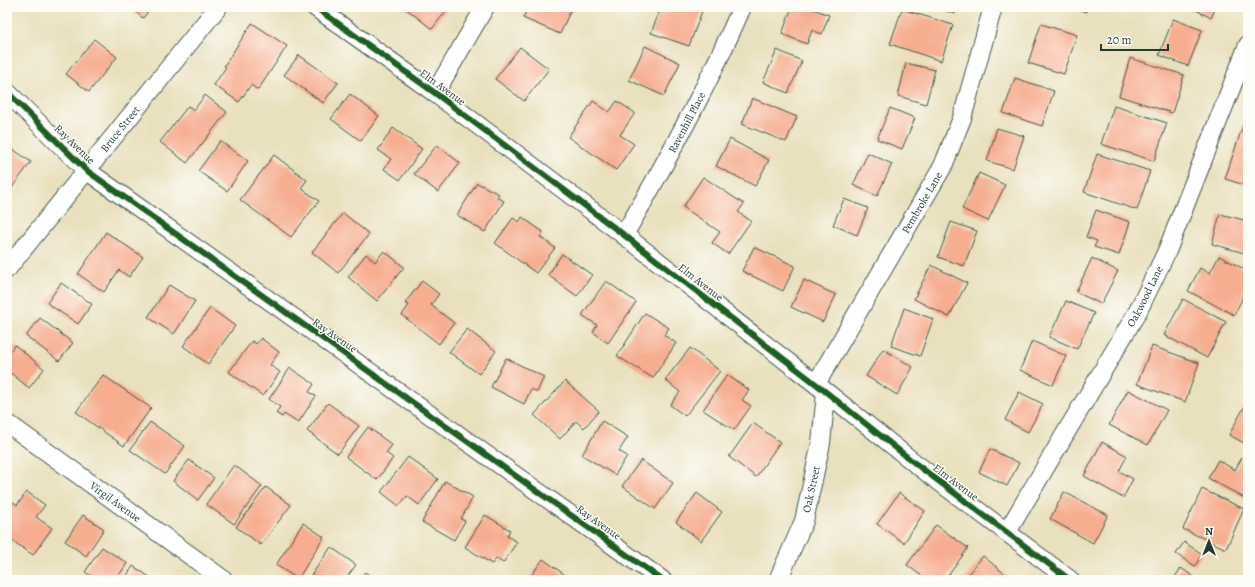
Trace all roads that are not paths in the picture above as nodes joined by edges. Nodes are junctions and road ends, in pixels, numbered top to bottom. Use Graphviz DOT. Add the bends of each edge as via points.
graph roads {
  1 [pos="218,7"];
  2 [pos="315,7"];
  3 [pos="485,7"];
  4 [pos="742,7"];
  5 [pos="993,7"];
  6 [pos="1248,45"];
  7 [pos="7,92"];
  8 [pos="435,93"];
  9 [pos="86,170"];
  10 [pos="624,235"];
  11 [pos="7,268"];
  12 [pos="821,388"];
  13 [pos="7,423"];
  14 [pos="1006,532"];
  15 [pos="224,580"];
  16 [pos="662,580"];
  17 [pos="778,580"];
  18 [pos="1070,580"];
  1 -- 9 [label="street, Bruce Street"];
  2 -- 8 [label="street, Elm Avenue"];
  3 -- 8 [label="street"];
  4 -- 10 [label="street, Ravenhill Place" via="692,114"];
  5 -- 12 [label="street, Pembroke Lane" via="962,118 943,166"];
  6 -- 14 [label="street, Oakwood Lane" via="1164,258 1138,311"];
  7 -- 9 [label="street, Ray Avenue"];
  8 -- 10 [label="street, Elm Avenue"];
  9 -- 11 [label="street, Bruce Street"];
  9 -- 16 [label="street, Ray Avenue"];
  10 -- 12 [label="street, Elm Avenue"];
  12 -- 14 [label="street, Elm Avenue"];
  12 -- 17 [label="street, Oak Street" via="822,443 804,521"];
  13 -- 15 [label="street, Virgil Avenue"];
  14 -- 18 [label="street, Elm Avenue"];
}
